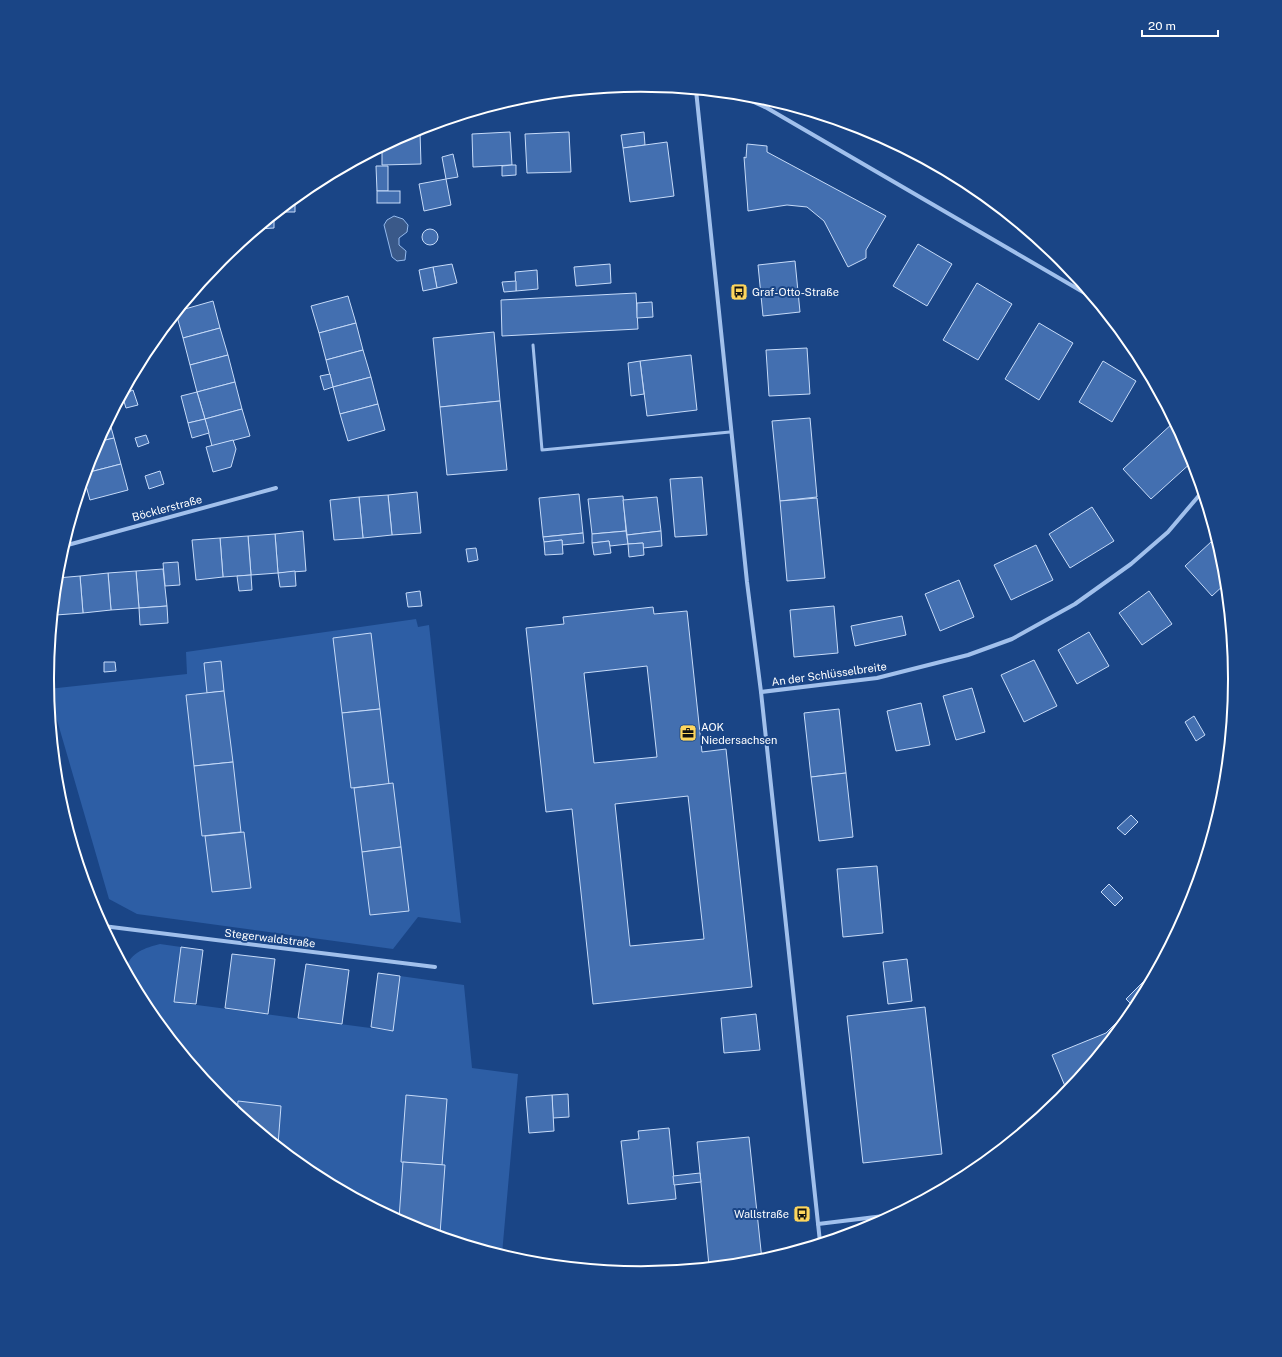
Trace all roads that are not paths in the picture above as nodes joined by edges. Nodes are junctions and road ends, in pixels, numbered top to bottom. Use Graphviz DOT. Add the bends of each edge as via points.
graph roads {
  1 [pos="696,95"];
  2 [pos="756,103"];
  3 [pos="1083,292"];
  4 [pos="532,346"];
  5 [pos="730,432"];
  6 [pos="276,488"];
  7 [pos="1199,496"];
  8 [pos="70,544"];
  9 [pos="761,692"];
  10 [pos="110,927"];
  11 [pos="435,967"];
  12 [pos="874,1217"];
  13 [pos="818,1224"];
  14 [pos="819,1237"];
  1 -- 5 [label="street"];
  2 -- 3 [label="street"];
  4 -- 5 [label="lane" via="542,450"];
  5 -- 9 [label="street"];
  6 -- 8 [label="street, Böcklerstraße"];
  7 -- 9 [label="street, An der Schlüsselbreite" via="1168,532 1131,564 1075,604 1012,639 968,656 877,678"];
  9 -- 13 [label="street"];
  10 -- 11 [label="street, Stegerwaldstraße"];
  12 -- 13 [label="street"];
  13 -- 14 [label="street"];
}
